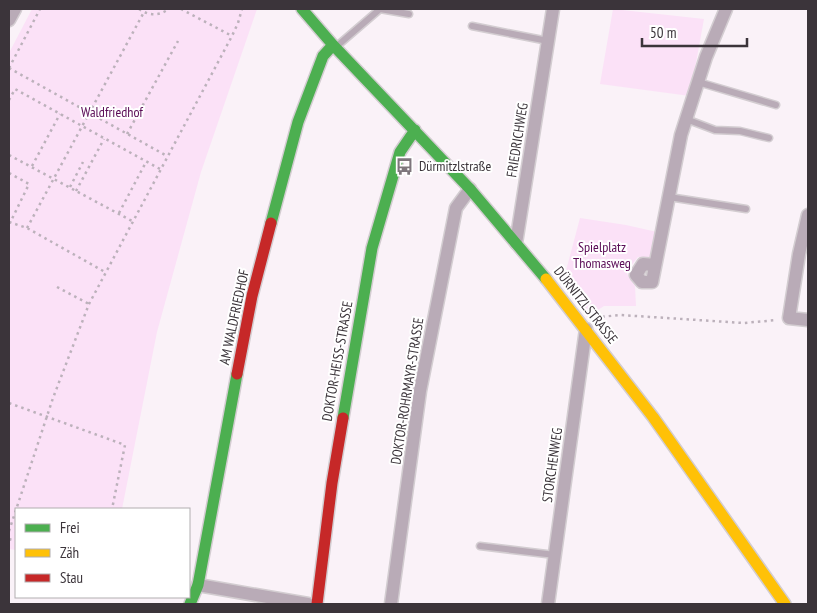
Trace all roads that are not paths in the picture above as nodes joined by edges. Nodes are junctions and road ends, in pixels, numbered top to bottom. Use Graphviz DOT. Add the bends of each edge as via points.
graph roads {
  1 [pos="15,9"];
  2 [pos="302,9"];
  3 [pos="553,9"];
  4 [pos="726,9"];
  5 [pos="409,14"];
  6 [pos="9,20"];
  7 [pos="472,26"];
  8 [pos="548,41"];
  9 [pos="334,46"];
  10 [pos="698,82"];
  11 [pos="776,105"];
  12 [pos="686,119"];
  13 [pos="415,130"];
  14 [pos="769,138"];
  15 [pos="470,188"];
  16 [pos="669,198"];
  17 [pos="746,209"];
  18 [pos="808,215"];
  19 [pos="516,243"];
  20 [pos="655,265"];
  21 [pos="808,320"];
  22 [pos="586,329"];
  23 [pos="480,546"];
  24 [pos="555,555"];
  25 [pos="198,585"];
  26 [pos="783,603"];
  27 [pos="190,604"];
  28 [pos="308,604"];
  29 [pos="317,604"];
  30 [pos="391,604"];
  31 [pos="548,604"];
  1 -- 6 [label="street"];
  2 -- 9 [label="street, DÜRNITZLSTRASSE"];
  3 -- 8 [label="street, FRIEDRICHWEG"];
  4 -- 10 [label="street"];
  5 -- 9 [label="lane" via="380,9"];
  7 -- 8 [label="lane"];
  8 -- 19 [label="street, FRIEDRICHWEG"];
  9 -- 13 [label="street, DÜRNITZLSTRASSE"];
  9 -- 25 [label="street, AM WALDFRIEDHOF" via="323,56 298,122 252,296"];
  10 -- 11 [label="lane"];
  10 -- 12 [label="street"];
  12 -- 14 [label="lane" via="715,130 740,131"];
  12 -- 16 [label="street"];
  13 -- 15 [label="street, DÜRNITZLSTRASSE"];
  13 -- 29 [label="street, DOKTOR-HEISS-STRASSE" via="400,152 372,248 332,483"];
  15 -- 19 [label="street, DÜRNITZLSTRASSE"];
  15 -- 30 [label="street, DOKTOR-ROHRMAYR-STRASSE" via="456,208 420,391"];
  16 -- 17 [label="lane"];
  16 -- 20 [label="street"];
  18 -- 21 [label="street" via="789,318"];
  19 -- 22 [label="street, DÜRNITZLSTRASSE"];
  22 -- 24 [label="street, STORCHENWEG"];
  22 -- 26 [label="street, DÜRNITZLSTRASSE" via="653,417"];
  23 -- 24 [label="lane"];
  24 -- 31 [label="street, STORCHENWEG"];
  25 -- 27 [label="street, AM WALDFRIEDHOF"];
  25 -- 28 [label="street"];
}
